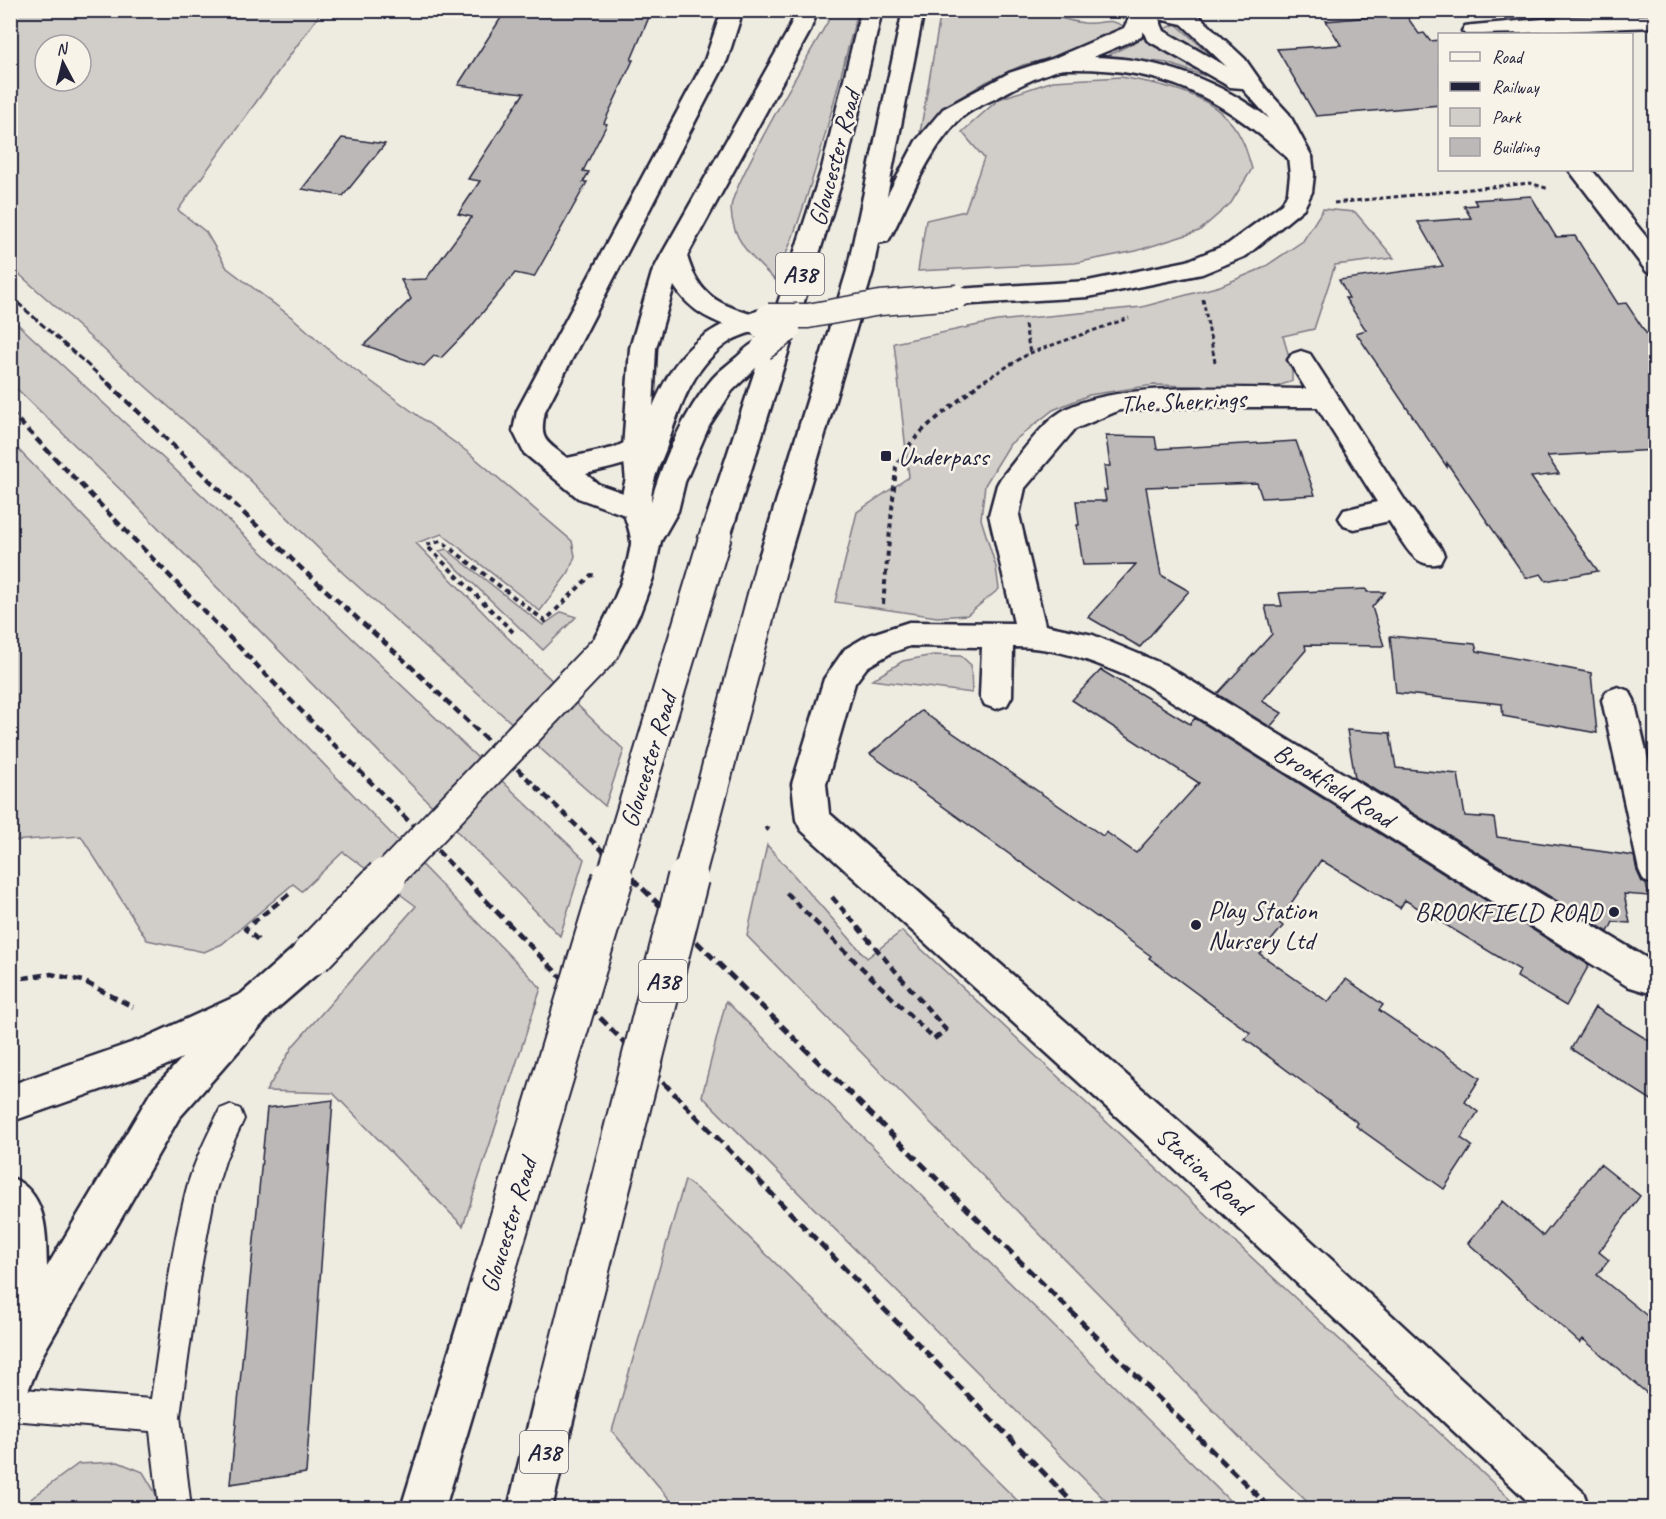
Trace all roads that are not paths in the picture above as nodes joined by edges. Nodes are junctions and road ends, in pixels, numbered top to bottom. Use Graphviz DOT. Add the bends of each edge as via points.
graph roads {
  1 [pos="733,10"];
  2 [pos="808,10"];
  3 [pos="872,10"];
  4 [pos="914,10"];
  5 [pos="1088,10"];
  6 [pos="1132,10"];
  7 [pos="1145,10"];
  8 [pos="1656,21"];
  9 [pos="1470,28"];
  10 [pos="1060,64"];
  11 [pos="1258,93"];
  12 [pos="1300,157"];
  13 [pos="1581,171"];
  14 [pos="674,254"];
  15 [pos="1656,266"];
  16 [pos="860,271"];
  17 [pos="772,327"];
  18 [pos="1301,360"];
  19 [pos="1325,398"];
  20 [pos="646,444"];
  21 [pos="563,469"];
  22 [pos="638,495"];
  23 [pos="1396,509"];
  24 [pos="1354,518"];
  25 [pos="646,541"];
  26 [pos="1429,555"];
  27 [pos="1032,634"];
  28 [pos="998,635"];
  29 [pos="996,696"];
  30 [pos="1618,700"];
  31 [pos="834,840"];
  32 [pos="1656,870"];
  33 [pos="1656,978"];
  34 [pos="260,1000"];
  35 [pos="10,1104"];
  36 [pos="230,1119"];
  37 [pos="10,1197"];
  38 [pos="27,1341"];
  39 [pos="10,1383"];
  40 [pos="10,1404"];
  41 [pos="164,1416"];
  42 [pos="175,1509"];
  43 [pos="423,1509"];
  44 [pos="530,1509"];
  45 [pos="1567,1509"];
  1 -- 21 [label="street" via="716,60 531,411 527,431 534,446"];
  2 -- 14 [label="street"];
  3 -- 43 [label="street, Gloucester Road / A38, bridge" via="834,168 716,534"];
  4 -- 16 [label="street, Gloucester Road / A38"];
  5 -- 6 [label="street"];
  7 -- 10 [label="street" via="1133,33"];
  7 -- 11 [label="street" via="1155,35"];
  7 -- 11 [label="street" via="1189,19 1237,64"];
  8 -- 9 [label="street"];
  10 -- 12 [label="street" via="1110,62 1153,68 1195,82 1226,97"];
  10 -- 16 [label="street" via="1017,78 951,114 928,141"];
  11 -- 12 [label="street" via="1278,114"];
  12 -- 17 [label="street, bridge" via="1300,192 1292,208 1237,249 1193,268 1088,289 880,303"];
  13 -- 15 [label="street"];
  14 -- 17 [label="street" via="678,276 693,297 713,311"];
  14 -- 20 [label="street" via="643,348"];
  16 -- 44 [label="street, Gloucester Road / A38, bridge" via="771,567 713,781"];
  17 -- 20 [label="street" via="717,338 703,350 680,376"];
  17 -- 25 [label="street" via="722,385 696,425 670,482 663,511"];
  18 -- 19 [label="street"];
  19 -- 23 [label="street"];
  19 -- 27 [label="street, The Sherrings" via="1119,401 1065,422 1011,485 1004,515"];
  20 -- 21 [label="street" via="620,456"];
  20 -- 22 [label="street"];
  21 -- 22 [label="street" via="588,491"];
  22 -- 25 [label="street"];
  23 -- 24 [label="street"];
  23 -- 26 [label="street"];
  25 -- 34 [label="street, bridge" via="628,604 604,650 312,955"];
  27 -- 28 [label="street, Brookfield Road"];
  27 -- 33 [label="street, Brookfield Road" via="1082,644 1154,674 1640,974"];
  28 -- 29 [label="street"];
  28 -- 31 [label="street, Brookfield Road" via="909,634 856,658 840,679 809,784 813,820"];
  30 -- 32 [label="street"];
  31 -- 45 [label="street, Station Road" via="1227,1190"];
  34 -- 35 [label="street" via="154,1053"];
  34 -- 38 [label="street" via="165,1105"];
  36 -- 41 [label="lane" via="200,1193"];
  37 -- 38 [label="street" via="26,1222"];
  38 -- 39 [label="street"];
  40 -- 41 [label="lane"];
  41 -- 42 [label="lane"];
}
